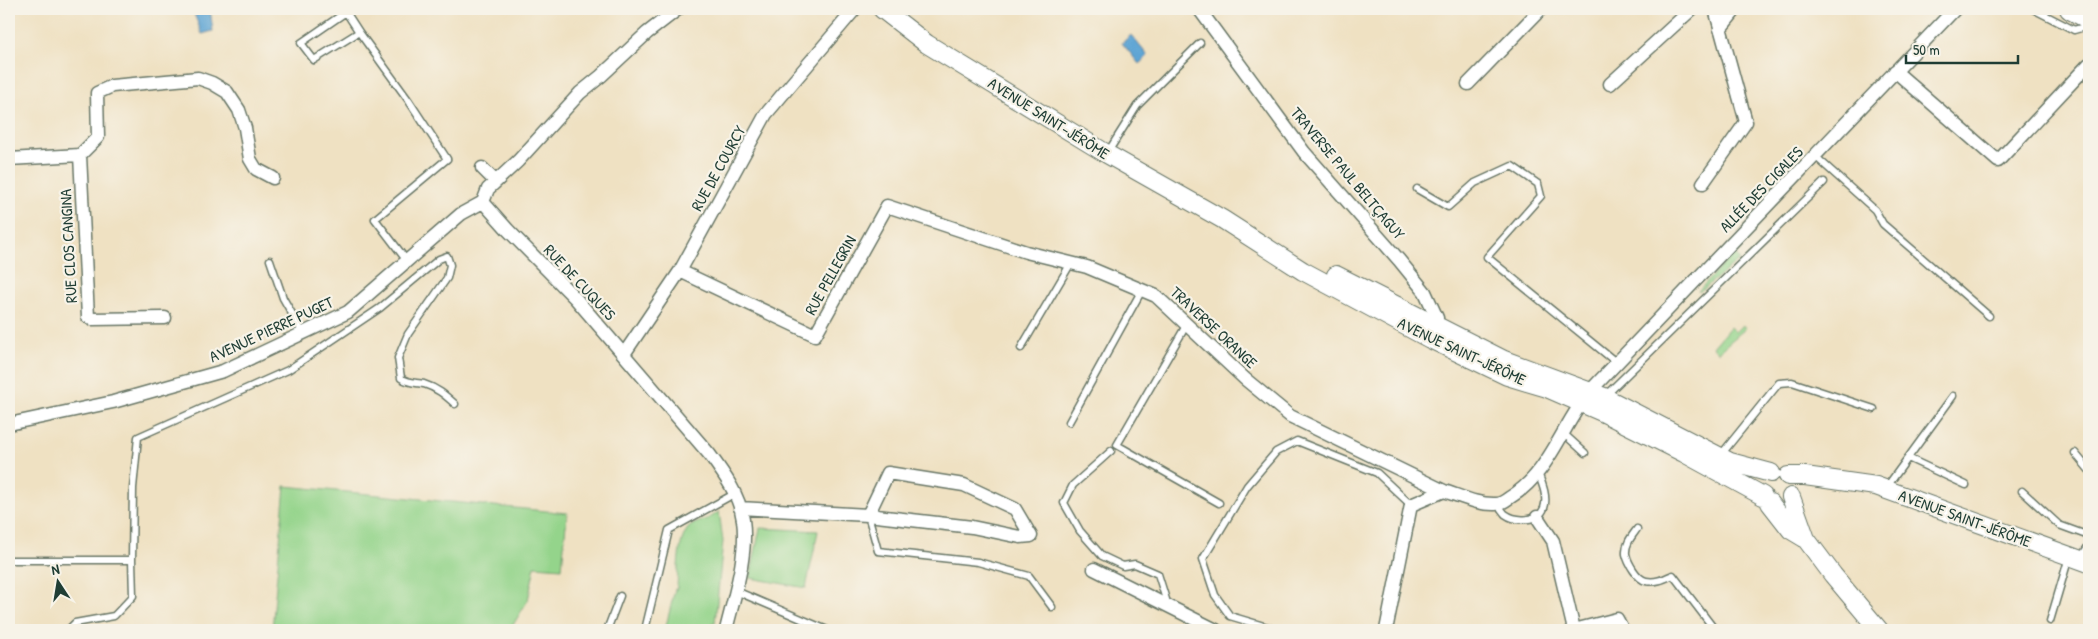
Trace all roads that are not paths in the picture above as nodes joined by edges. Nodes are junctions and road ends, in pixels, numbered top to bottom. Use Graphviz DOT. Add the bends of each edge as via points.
graph roads {
  1 [pos="678,9"];
  2 [pos="854,9"];
  3 [pos="882,9"];
  4 [pos="1199,9"];
  5 [pos="1541,9"];
  6 [pos="1692,9"];
  7 [pos="1715,9"];
  8 [pos="1736,9"];
  9 [pos="1955,9"];
  10 [pos="2033,9"];
  11 [pos="2070,9"];
  12 [pos="2089,20"];
  13 [pos="1720,29"];
  14 [pos="359,32"];
  15 [pos="1200,43"];
  16 [pos="2089,64"];
  17 [pos="1895,71"];
  18 [pos="1468,84"];
  19 [pos="1610,84"];
  20 [pos="1106,154"];
  21 [pos="80,155"];
  22 [pos="1815,156"];
  23 [pos="9,159"];
  24 [pos="272,178"];
  25 [pos="1824,182"];
  26 [pos="1703,183"];
  27 [pos="1416,189"];
  28 [pos="483,202"];
  29 [pos="888,206"];
  30 [pos="270,260"];
  31 [pos="408,262"];
  32 [pos="1071,263"];
  33 [pos="680,271"];
  34 [pos="1142,290"];
  35 [pos="1989,316"];
  36 [pos="165,318"];
  37 [pos="1187,324"];
  38 [pos="1433,332"];
  39 [pos="303,333"];
  40 [pos="1021,348"];
  41 [pos="624,354"];
  42 [pos="1617,364"];
  43 [pos="1953,396"];
  44 [pos="1592,397"];
  45 [pos="455,404"];
  46 [pos="1874,409"];
  47 [pos="1069,422"];
  48 [pos="9,424"];
  49 [pos="1562,432"];
  50 [pos="1111,451"];
  51 [pos="1585,453"];
  52 [pos="2075,453"];
  53 [pos="1719,456"];
  54 [pos="1908,458"];
  55 [pos="2089,470"];
  56 [pos="1538,473"];
  57 [pos="1786,484"];
  58 [pos="1966,485"];
  59 [pos="1885,489"];
  60 [pos="1444,491"];
  61 [pos="2022,491"];
  62 [pos="734,494"];
  63 [pos="1766,500"];
  64 [pos="1219,503"];
  65 [pos="1411,504"];
  66 [pos="1498,504"];
  67 [pos="740,508"];
  68 [pos="868,515"];
  69 [pos="1537,517"];
  70 [pos="1638,529"];
  71 [pos="2089,536"];
  72 [pos="1806,539"];
  73 [pos="2089,545"];
  74 [pos="9,560"];
  75 [pos="132,560"];
  76 [pos="2080,560"];
  77 [pos="1094,569"];
  78 [pos="736,591"];
  79 [pos="620,596"];
  80 [pos="1052,606"];
  81 [pos="1168,607"];
  82 [pos="2050,621"];
  83 [pos="68,630"];
  84 [pos="608,630"];
  85 [pos="645,630"];
  86 [pos="726,630"];
  87 [pos="827,630"];
  88 [pos="1216,630"];
  89 [pos="1277,630"];
  90 [pos="1386,630"];
  91 [pos="1623,630"];
  92 [pos="1715,630"];
  93 [pos="1879,630"];
  1 -- 28 [label="street" via="580,93 518,161 490,176"];
  2 -- 33 [label="street, RUE DE COURCY" via="766,114"];
  3 -- 20 [label="street, AVENUE SAINT-JÉRÔME" via="927,44"];
  4 -- 38 [label="street, TRAVERSE PAUL BELTÇAGUY" via="1304,152 1425,292 1437,318"];
  5 -- 18 [label="street"];
  6 -- 19 [label="street"];
  7 -- 13 [label="street"];
  8 -- 13 [label="street"];
  9 -- 17 [label="street, ALLÉE DES CIGALES"];
  10 -- 12 [label="lane" via="2074,30"];
  11 -- 12 [label="main road"];
  13 -- 26 [label="street" via="1746,122"];
  14 -- 14 [label="lane" via="314,60 301,43 346,12"];
  14 -- 31 [label="lane" via="447,158 375,219"];
  15 -- 20 [label="lane" via="1137,106"];
  16 -- 17 [label="street" via="1998,161"];
  17 -- 22 [label="street, ALLÉE DES CIGALES"];
  20 -- 38 [label="street, AVENUE SAINT-JÉRÔME"];
  21 -- 23 [label="street"];
  21 -- 24 [label="street" via="98,137 97,93 112,86 198,78 227,92 239,110 250,159 256,169"];
  21 -- 36 [label="street, RUE CLOS CANGINA" via="88,317"];
  22 -- 35 [label="lane" via="1875,210 1883,224"];
  22 -- 42 [label="street, ALLÉE DES CIGALES"];
  25 -- 44 [label="lane"];
  27 -- 42 [label="lane" via="1448,207 1475,183 1512,166 1538,184 1541,196 1488,257"];
  28 -- 31 [label="street, AVENUE PIERRE PUGET" via="461,214"];
  28 -- 41 [label="street, RUE DE CUQUES" via="576,298"];
  29 -- 32 [label="street, TRAVERSE ORANGE" via="1026,252"];
  29 -- 33 [label="street, RUE PELLEGRIN" via="815,335"];
  30 -- 39 [label="lane" via="283,298"];
  31 -- 39 [label="street, AVENUE PIERRE PUGET" via="348,312"];
  32 -- 34 [label="street, TRAVERSE ORANGE" via="1103,272"];
  32 -- 40 [label="lane"];
  33 -- 41 [label="street, RUE DE COURCY"];
  34 -- 37 [label="street, TRAVERSE ORANGE" via="1156,296"];
  34 -- 47 [label="lane"];
  37 -- 60 [label="street, TRAVERSE ORANGE" via="1290,416"];
  37 -- 64 [label="lane" via="1116,445"];
  38 -- 44 [label="street, AVENUE SAINT-JÉRÔME"];
  39 -- 48 [label="street, AVENUE PIERRE PUGET" via="223,372 114,402"];
  41 -- 62 [label="street, RUE DE CUQUES" via="710,455"];
  42 -- 44 [label="street, ALLÉE DES CIGALES"];
  43 -- 54 [label="lane"];
  44 -- 49 [label="street, ALLÉE DES CIGALES"];
  44 -- 53 [label="street, AVENUE SAINT-JÉRÔME"];
  44 -- 63 [label="street, AVENUE SAINT-JÉRÔME"];
  45 -- 75 [label="lane" via="441,391 422,384 410,384 401,378 398,358 408,334 447,278 450,265 447,256 438,258 380,308 288,370 138,438 133,488"];
  46 -- 53 [label="lane" via="1792,382 1779,383"];
  49 -- 51 [label="lane"];
  49 -- 56 [label="street, ALLÉE DES CIGALES"];
  50 -- 81 [label="lane" via="1073,485 1064,503 1080,532 1102,556 1123,566 1134,564 1158,574"];
  52 -- 55 [label="lane"];
  53 -- 57 [label="street, AVENUE SAINT-JÉRÔME"];
  54 -- 58 [label="lane"];
  54 -- 59 [label="lane"];
  56 -- 66 [label="street, ALLÉE DES CIGALES" via="1520,492"];
  56 -- 69 [label="lane" via="1545,502"];
  57 -- 59 [label="street, AVENUE SAINT-JÉRÔME" via="1812,486 1839,482"];
  57 -- 63 [label="street" via="1784,504"];
  57 -- 63 [label="street" via="1763,480 1761,491"];
  57 -- 72 [label="street"];
  59 -- 76 [label="street, AVENUE SAINT-JÉRÔME"];
  60 -- 65 [label="street"];
  60 -- 66 [label="street, TRAVERSE ORANGE" via="1479,503"];
  61 -- 71 [label="lane" via="2059,525"];
  62 -- 67 [label="street, RUE DE CUQUES"];
  62 -- 85 [label="lane" via="669,530"];
  63 -- 72 [label="street" via="1792,530"];
  65 -- 89 [label="lane" via="1378,472 1298,440 1276,452 1247,486 1203,558 1215,595 1230,616"];
  65 -- 90 [label="street"];
  66 -- 69 [label="lane" via="1506,514 1522,520"];
  67 -- 68 [label="street"];
  67 -- 78 [label="street, RUE DE CUQUES" via="743,546"];
  68 -- 68 [label="street" via="972,526 1020,537 1032,536 1015,509 964,485 888,473"];
  68 -- 80 [label="lane" via="878,551 978,562 1029,576"];
  69 -- 91 [label="street" via="1553,541 1574,630 1617,619"];
  70 -- 92 [label="lane" via="1629,539 1626,553 1633,571 1645,581 1657,582 1673,575"];
  72 -- 93 [label="street"];
  73 -- 76 [label="lane"];
  74 -- 75 [label="lane"];
  75 -- 83 [label="lane" via="134,596 114,616 75,623"];
  76 -- 82 [label="lane"];
  77 -- 81 [label="street"];
  78 -- 86 [label="street, RUE DE CUQUES"];
  78 -- 87 [label="lane"];
  79 -- 84 [label="lane"];
  81 -- 88 [label="street"];
}
